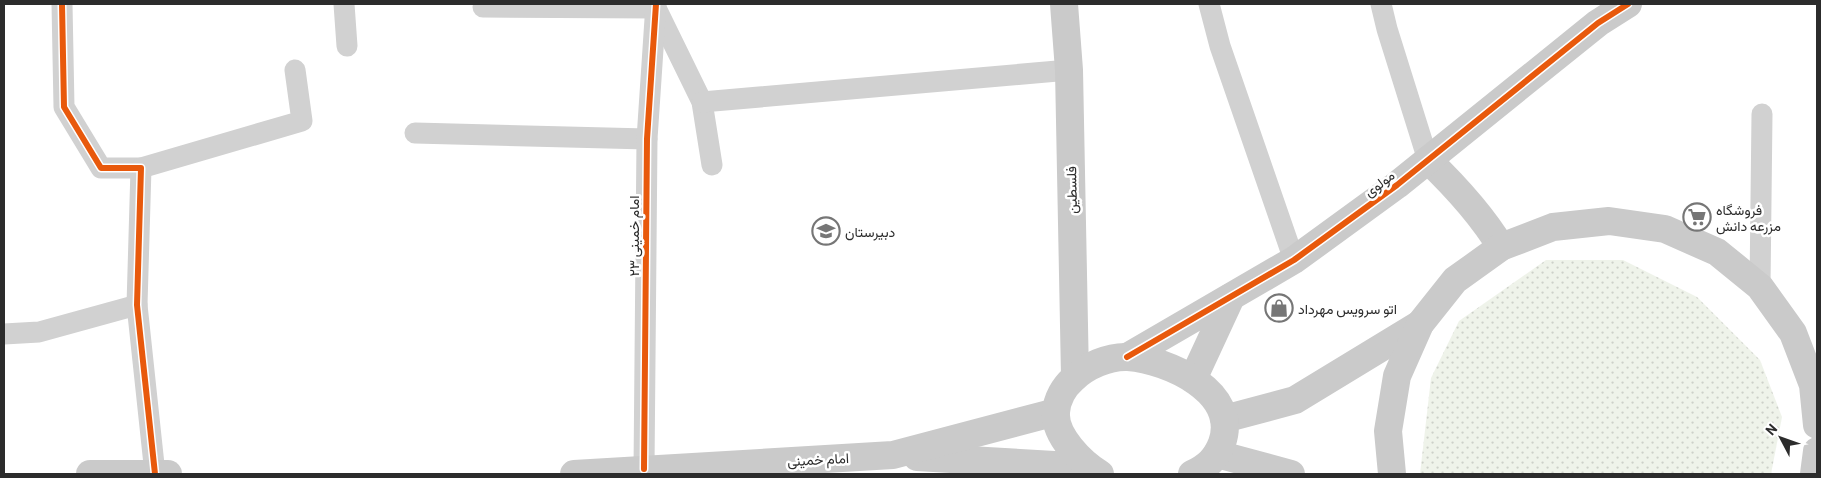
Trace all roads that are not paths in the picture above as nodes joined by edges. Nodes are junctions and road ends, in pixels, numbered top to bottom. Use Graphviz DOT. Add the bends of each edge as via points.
graph roads {
  1 [pos="62,4"];
  2 [pos="344,4"];
  3 [pos="1064,4"];
  4 [pos="1209,4"];
  5 [pos="1381,4"];
  6 [pos="1628,4"];
  7 [pos="656,6"];
  8 [pos="483,8"];
  9 [pos="347,46"];
  10 [pos="295,70"];
  11 [pos="1068,70"];
  12 [pos="702,102"];
  13 [pos="1762,114"];
  14 [pos="415,134"];
  15 [pos="647,139"];
  16 [pos="1428,160"];
  17 [pos="712,165"];
  18 [pos="141,168"];
  19 [pos="1501,247"];
  20 [pos="1294,260"];
  21 [pos="1760,287"];
  22 [pos="1231,297"];
  23 [pos="137,305"];
  24 [pos="1420,324"];
  25 [pos="4,334"];
  26 [pos="1126,357"];
  27 [pos="1075,376"];
  28 [pos="1193,379"];
  29 [pos="1816,395"];
  30 [pos="1056,412"];
  31 [pos="1224,419"];
  32 [pos="1817,425"];
  33 [pos="1817,451"];
  34 [pos="1218,454"];
  35 [pos="895,465"];
  36 [pos="644,469"];
  37 [pos="1095,471"];
  38 [pos="90,474"];
  39 [pos="155,474"];
  40 [pos="168,474"];
  41 [pos="574,474"];
  42 [pos="1192,474"];
  43 [pos="1291,474"];
  44 [pos="1392,474"];
  45 [pos="1814,474"];
  1 -- 18 [label="street" via="64,108 101,168"];
  2 -- 9 [label="street"];
  3 -- 11 [label="main road, فلسطین"];
  4 -- 20 [label="street" via="1220,46"];
  5 -- 16 [label="street"];
  6 -- 16 [label="main road, مولوی" via="1598,22"];
  7 -- 8 [label="street"];
  7 -- 12 [label="street"];
  7 -- 15 [label="street, امام خمینی ۲۳"];
  10 -- 18 [label="street" via="302,121"];
  11 -- 12 [label="street"];
  11 -- 27 [label="main road, فلسطین"];
  12 -- 17 [label="street"];
  13 -- 21 [label="street"];
  14 -- 15 [label="street"];
  15 -- 36 [label="street, امام خمینی ۲۳"];
  16 -- 19 [label="main road" via="1457,187"];
  16 -- 20 [label="main road, مولوی"];
  18 -- 23 [label="street"];
  19 -- 21 [label="main road" via="1553,227 1609,221 1665,229 1717,252"];
  19 -- 24 [label="main road" via="1455,280"];
  20 -- 22 [label="main road, مولوی"];
  21 -- 29 [label="main road" via="1793,332"];
  22 -- 26 [label="main road, مولوی"];
  22 -- 28 [label="main road"];
  23 -- 25 [label="street" via="39,332"];
  23 -- 39 [label="street"];
  24 -- 31 [label="main road" via="1295,400"];
  24 -- 44 [label="main road" via="1396,376 1388,431"];
  26 -- 27 [label="main road" via="1103,361"];
  26 -- 28 [label="main road" via="1169,366"];
  27 -- 30 [label="main road" via="1063,388"];
  28 -- 31 [label="main road" via="1217,404"];
  29 -- 32 [label="main road"];
  30 -- 35 [label="main road, امام خمینی"];
  30 -- 37 [label="main road" via="1060,429 1072,452"];
  31 -- 34 [label="main road" via="1225,433"];
  33 -- 45 [label="main road"];
  34 -- 42 [label="main road" via="1206,468"];
  34 -- 43 [label="main road"];
  35 -- 36 [label="main road, امام خمینی"];
  35 -- 37 [label="main road"];
  36 -- 41 [label="main road, امام خمینی"];
  38 -- 39 [label="main road"];
  39 -- 40 [label="main road"];
}
